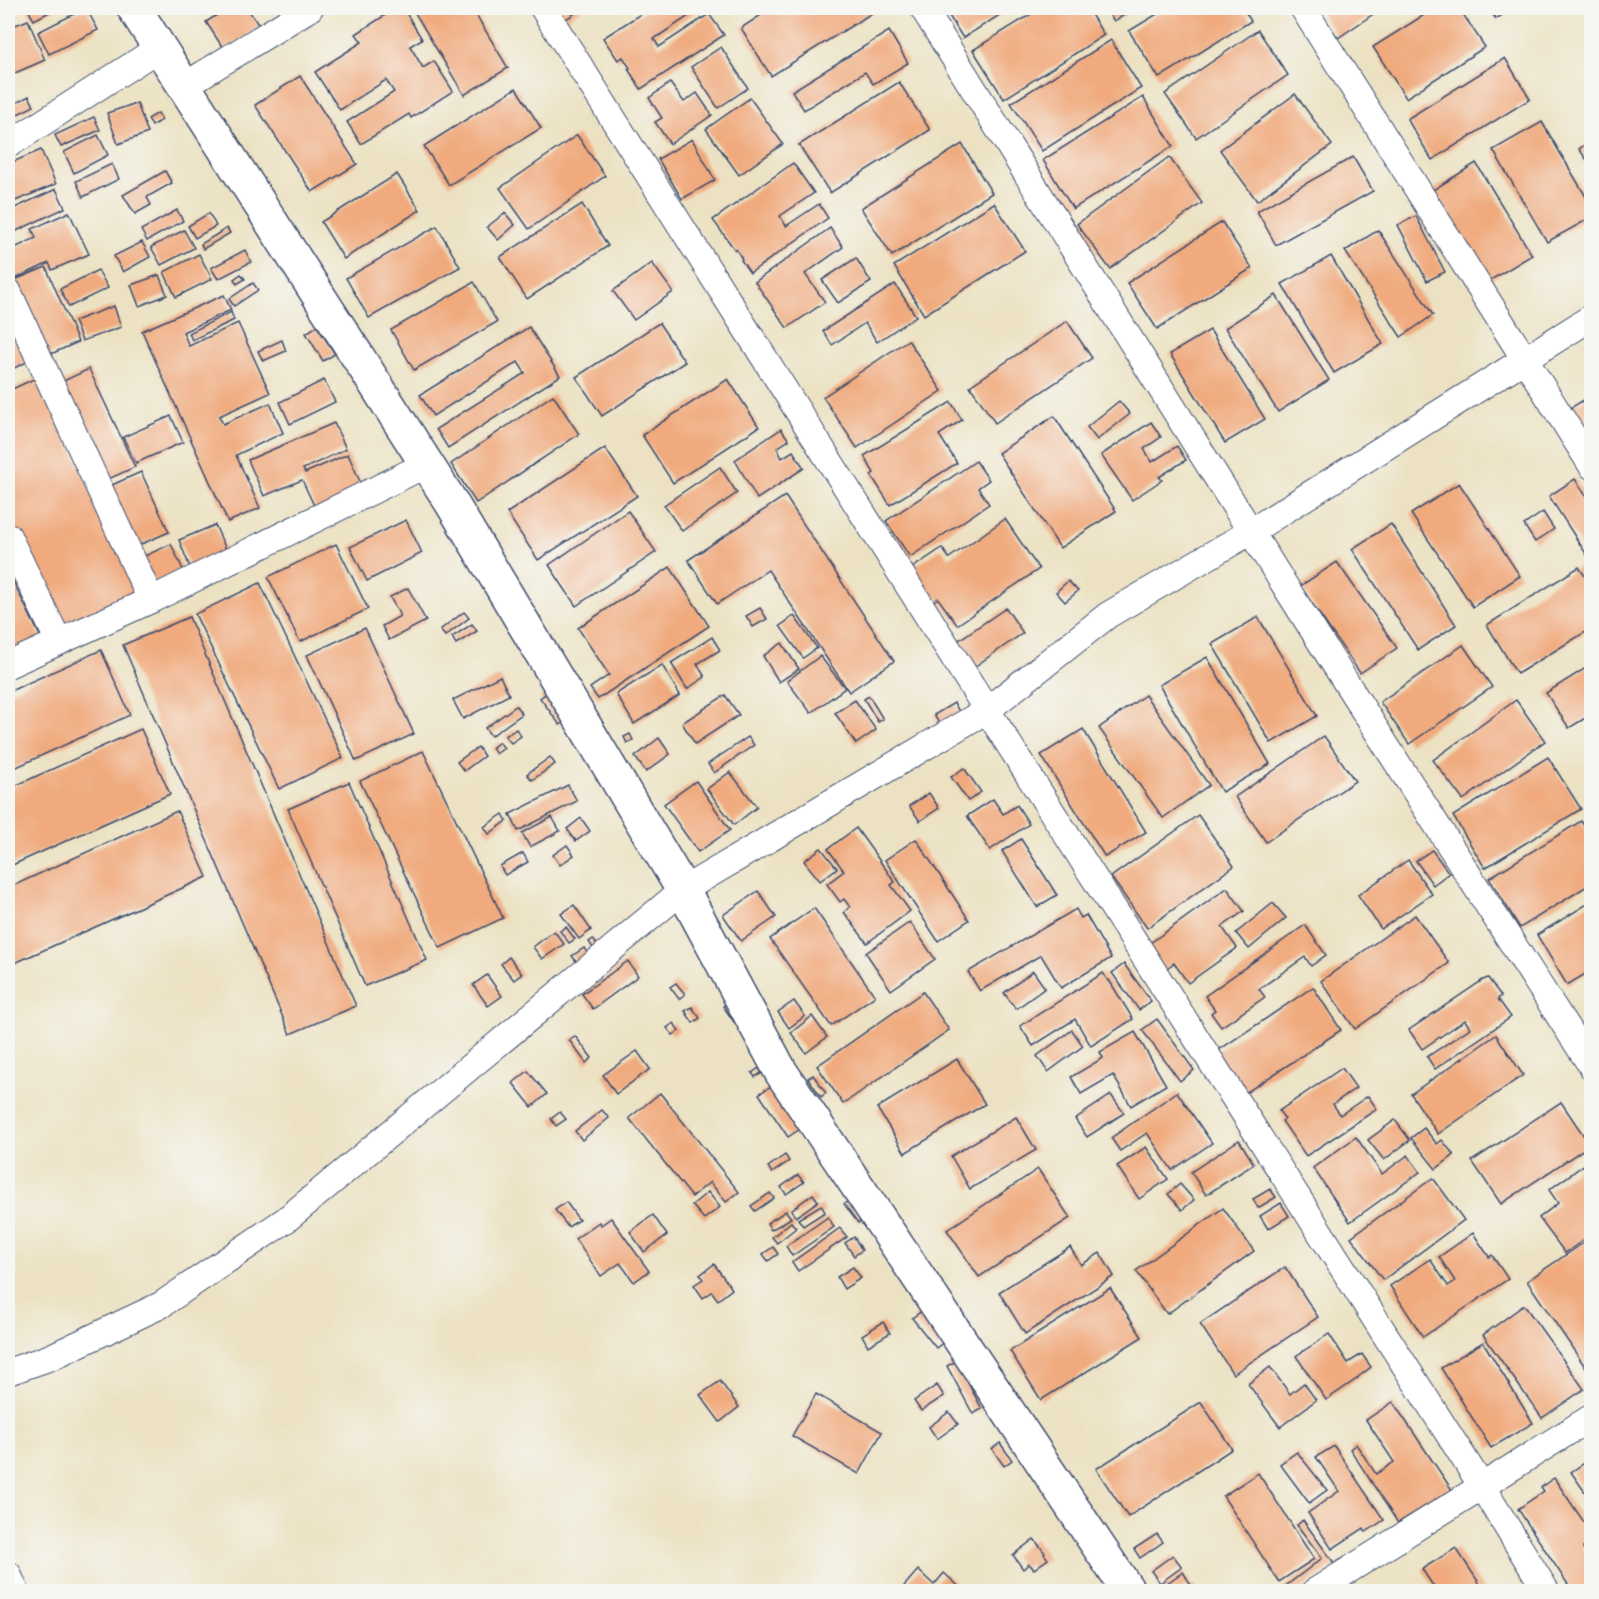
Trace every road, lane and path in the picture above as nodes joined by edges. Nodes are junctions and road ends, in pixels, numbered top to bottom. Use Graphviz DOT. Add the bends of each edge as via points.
graph roads {
  1 [pos="134,8"];
  2 [pos="310,8"];
  3 [pos="543,8"];
  4 [pos="923,8"];
  5 [pos="1303,8"];
  6 [pos="159,48"];
  7 [pos="184,86"];
  8 [pos="8,145"];
  9 [pos="8,291"];
  10 [pos="1592,317"];
  11 [pos="1524,359"];
  12 [pos="427,464"];
  13 [pos="1592,466"];
  14 [pos="1250,531"];
  15 [pos="8,536"];
  16 [pos="151,600"];
  17 [pos="59,642"];
  18 [pos="8,664"];
  19 [pos="987,710"];
  20 [pos="683,890"];
  21 [pos="1592,1067"];
  22 [pos="8,1372"];
  23 [pos="1592,1417"];
  24 [pos="1481,1485"];
  25 [pos="8,1574"];
  26 [pos="16,1592"];
  27 [pos="1129,1592"];
  28 [pos="1314,1592"];
  29 [pos="1547,1592"];
  1 -- 6 [label="street"];
  2 -- 7 [label="street"];
  3 -- 19 [label="street"];
  4 -- 14 [label="street"];
  5 -- 11 [label="street"];
  6 -- 7 [label="street"];
  6 -- 8 [label="street"];
  7 -- 12 [label="street"];
  9 -- 16 [label="street"];
  10 -- 11 [label="street"];
  11 -- 13 [label="street"];
  11 -- 14 [label="street"];
  12 -- 16 [label="street"];
  12 -- 20 [label="street"];
  14 -- 19 [label="street" via="1108,615"];
  14 -- 21 [label="street"];
  15 -- 17 [label="street"];
  16 -- 17 [label="street"];
  17 -- 18 [label="street"];
  19 -- 20 [label="street"];
  19 -- 24 [label="street"];
  20 -- 22 [label="street" via="287,1219 161,1305 51,1357"];
  20 -- 27 [label="street" via="781,1072"];
  23 -- 24 [label="street"];
  24 -- 28 [label="street"];
  24 -- 29 [label="street"];
  25 -- 26 [label="street"];
}
